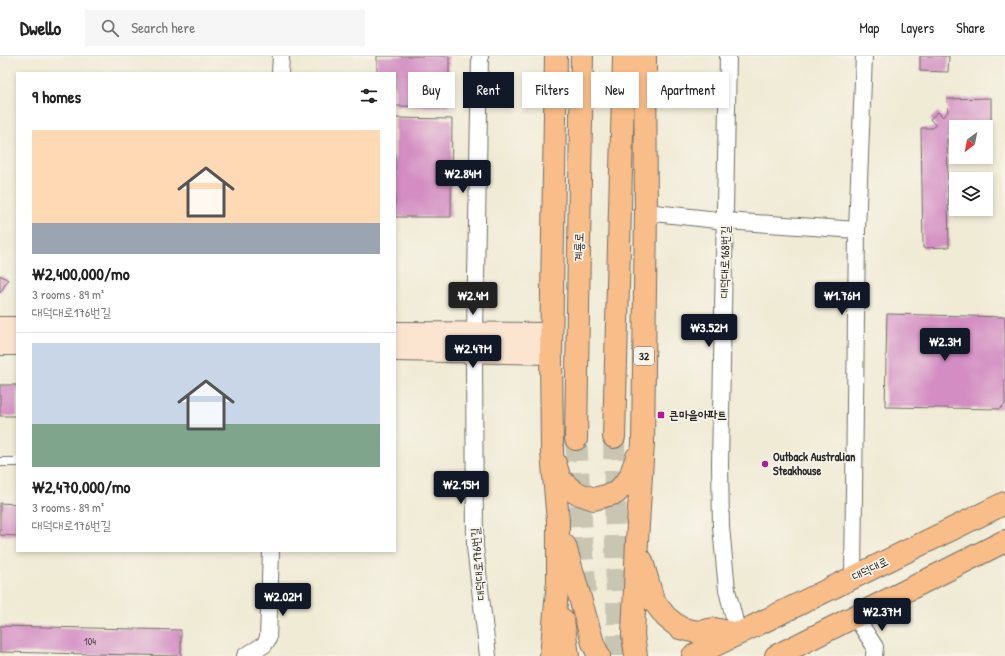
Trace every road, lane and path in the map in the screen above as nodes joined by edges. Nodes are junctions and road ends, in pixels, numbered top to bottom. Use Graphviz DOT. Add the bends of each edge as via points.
graph roads {
  1 [pos="281,56"];
  2 [pos="480,56"];
  3 [pos="556,56"];
  4 [pos="582,56"];
  5 [pos="624,56"];
  6 [pos="645,56"];
  7 [pos="728,56"];
  8 [pos="864,56"];
  9 [pos="280,72"];
  10 [pos="646,212"];
  11 [pos="726,221"];
  12 [pos="857,230"];
  13 [pos="0,328"];
  14 [pos="16,328"];
  15 [pos="396,333"];
  16 [pos="474,343"];
  17 [pos="551,343"];
  18 [pos="0,344"];
  19 [pos="16,344"];
  20 [pos="396,350"];
  21 [pos="614,438"];
  22 [pos="576,439"];
  23 [pos="643,444"];
  24 [pos="552,453"];
  25 [pos="0,462"];
  26 [pos="16,462"];
  27 [pos="1005,503"];
  28 [pos="558,521"];
  29 [pos="637,541"];
  30 [pos="1005,541"];
  31 [pos="271,552"];
  32 [pos="853,578"];
  33 [pos="558,581"];
  34 [pos="855,616"];
  35 [pos="738,634"];
  36 [pos="245,656"];
  37 [pos="488,656"];
  38 [pos="551,656"];
  39 [pos="568,656"];
  40 [pos="598,656"];
  41 [pos="636,656"];
  42 [pos="693,656"];
  43 [pos="776,656"];
  44 [pos="874,656"];
  1 -- 9 [label="street"];
  2 -- 16 [label="street, 대덕대로176번길"];
  3 -- 17 [label="main road"];
  4 -- 22 [label="main road, 계룡로"];
  5 -- 21 [label="main road, 32"];
  6 -- 10 [label="main road, 32"];
  7 -- 11 [label="street, 대덕대로168번길"];
  8 -- 12 [label="street"];
  10 -- 11 [label="street"];
  10 -- 23 [label="main road, 32"];
  11 -- 12 [label="street"];
  11 -- 35 [label="street, 대덕대로168번길" via="720,464 721,527 727,590"];
  12 -- 32 [label="street"];
  13 -- 14 [label="street"];
  15 -- 16 [label="street"];
  16 -- 17 [label="street"];
  16 -- 20 [label="street"];
  16 -- 37 [label="street, 대덕대로176번길" via="475,546"];
  17 -- 24 [label="main road"];
  18 -- 19 [label="street"];
  23 -- 24 [label="main road" via="629,479 616,493 594,499 574,492 560,479"];
  23 -- 29 [label="main road, 32"];
  24 -- 28 [label="main road"];
  25 -- 26 [label="lane"];
  27 -- 32 [label="main road, 대덕대로"];
  28 -- 33 [label="main road"];
  28 -- 40 [label="main road"];
  29 -- 35 [label="main road" via="653,600 666,617 680,628 697,632 714,629"];
  29 -- 41 [label="main road, 32" via="633,635"];
  30 -- 34 [label="main road"];
  31 -- 36 [label="street" via="268,639 264,645"];
  32 -- 35 [label="main road, 대덕대로"];
  33 -- 38 [label="main road"];
  33 -- 39 [label="main road"];
  34 -- 43 [label="main road"];
  34 -- 44 [label="street" via="875,647"];
  35 -- 42 [label="main road, 대덕대로"];
}
